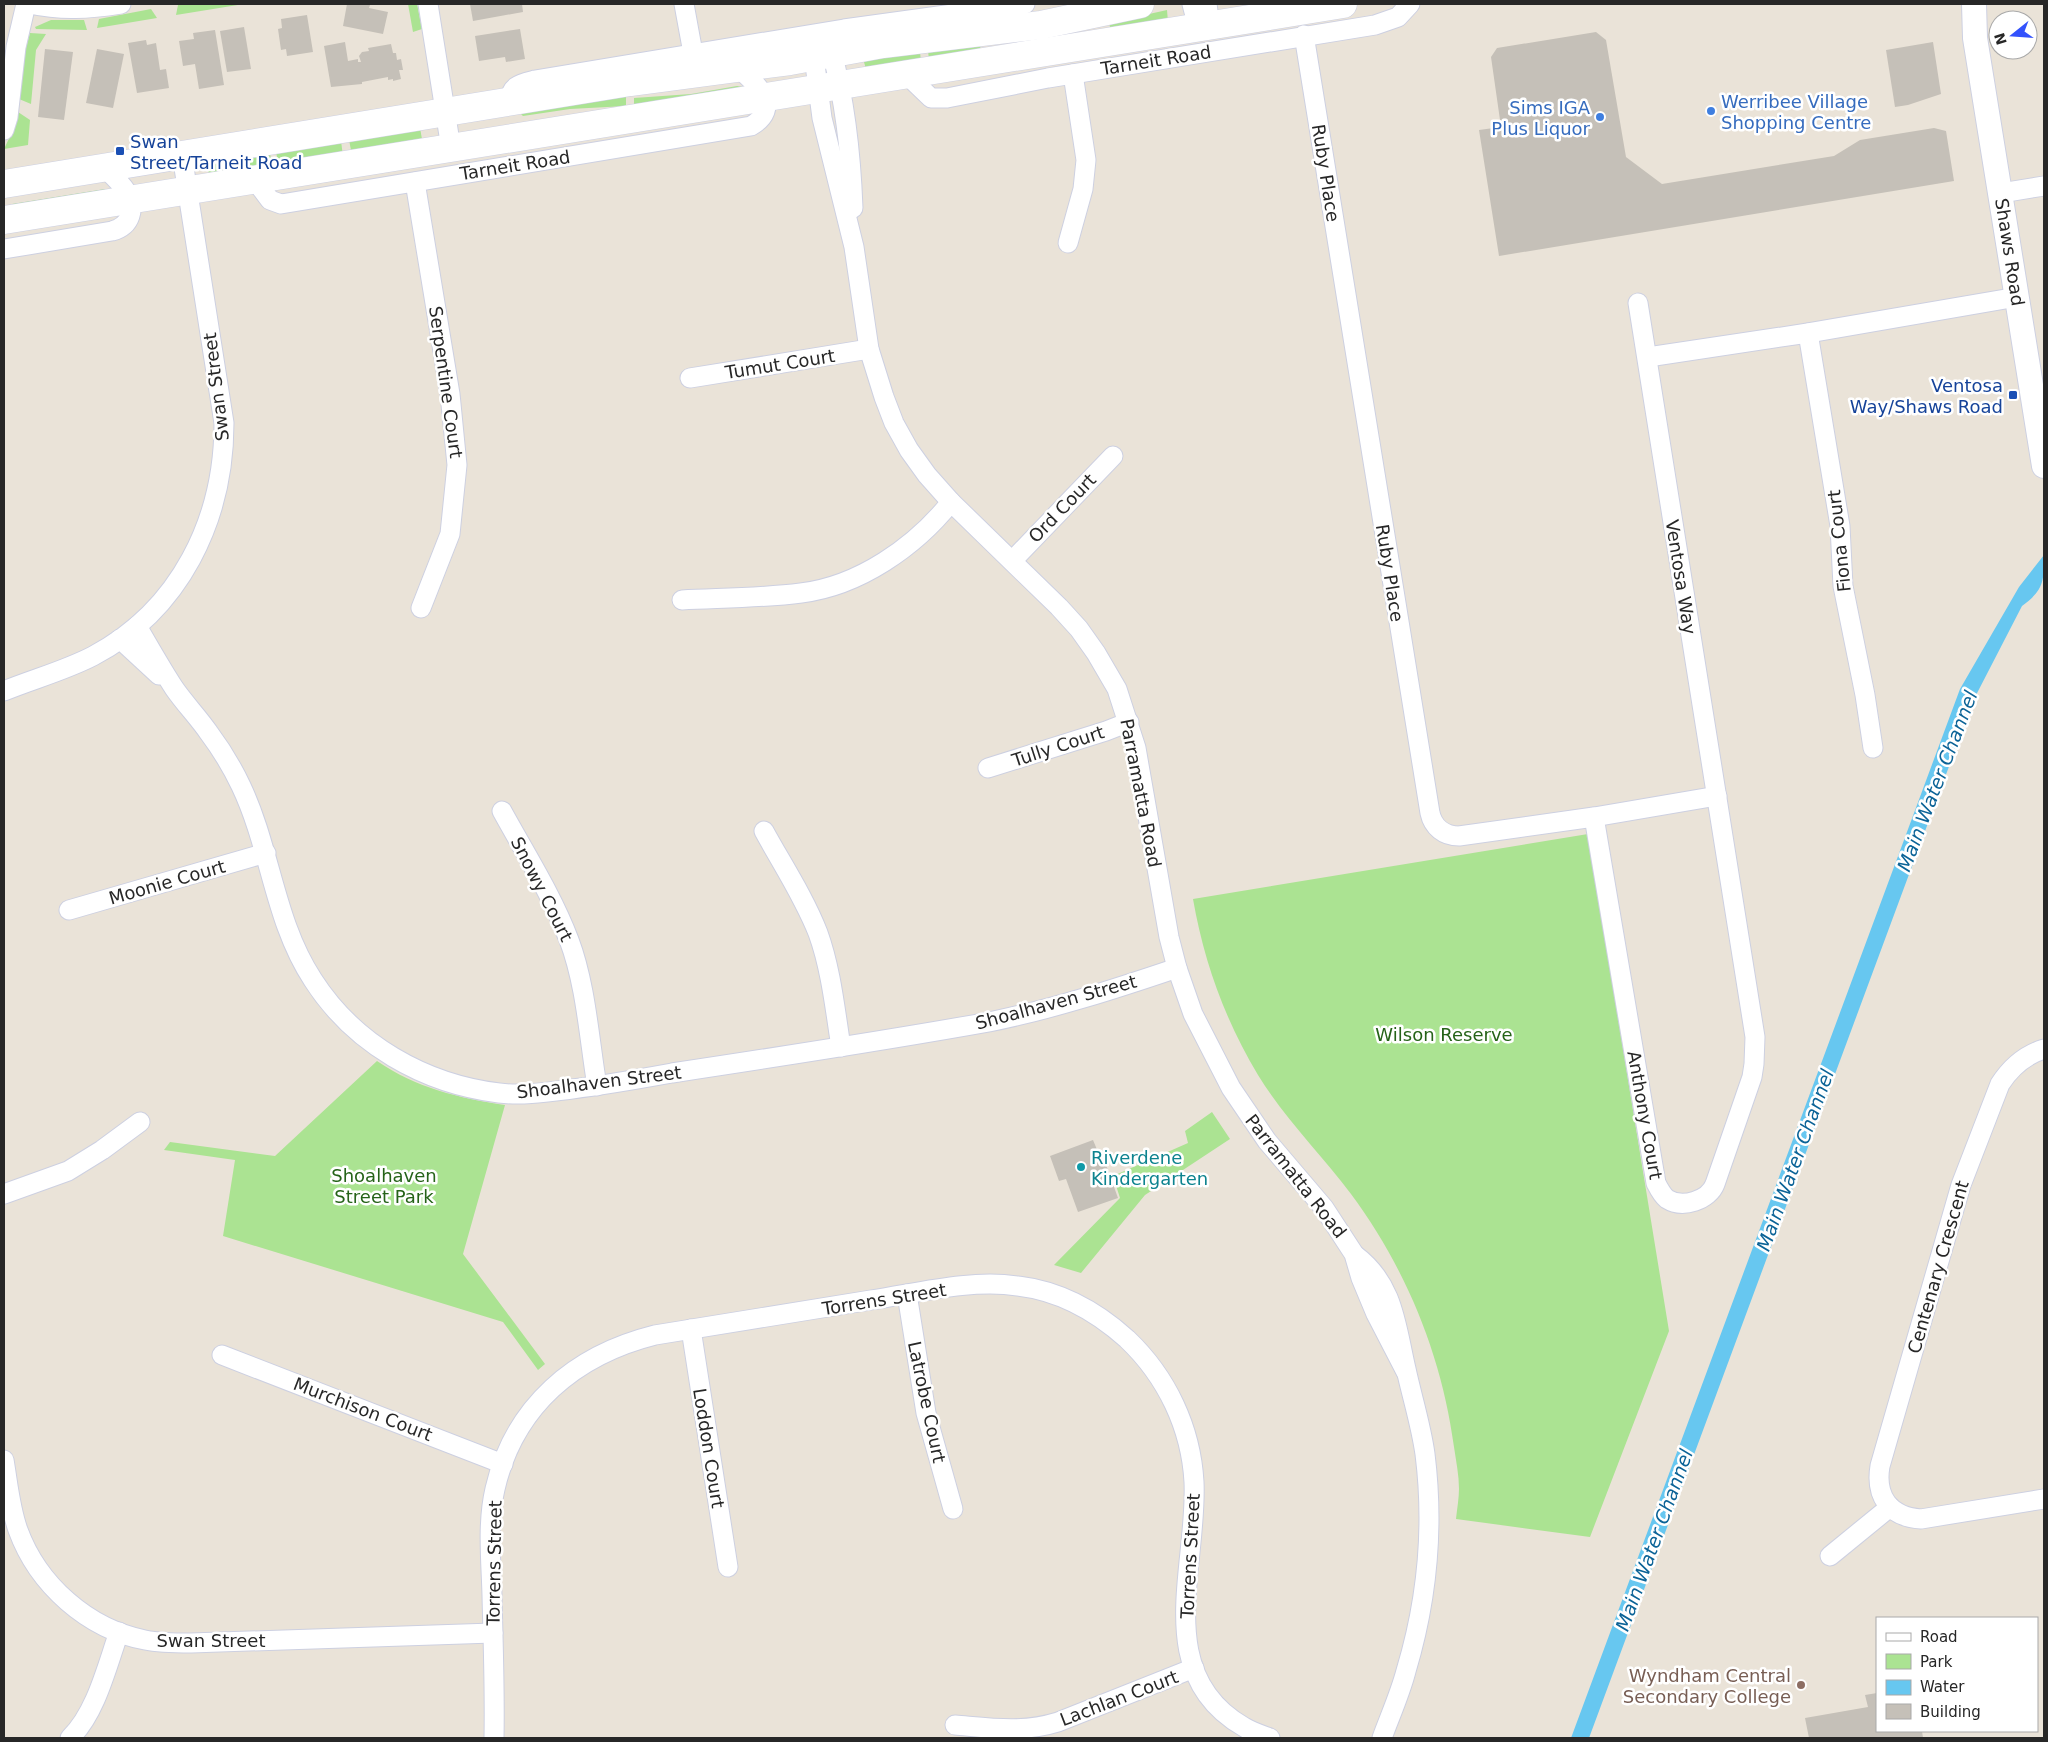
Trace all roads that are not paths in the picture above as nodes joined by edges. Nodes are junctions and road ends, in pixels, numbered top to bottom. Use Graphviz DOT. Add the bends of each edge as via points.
graph roads {
  1 [pos="28,4"];
  2 [pos="121,4"];
  3 [pos="428,4"];
  4 [pos="684,4"];
  5 [pos="1025,4"];
  6 [pos="1140,4"];
  7 [pos="1343,4"];
  8 [pos="1410,4"];
  9 [pos="1964,4"];
  10 [pos="1974,4"];
  11 [pos="947,9"];
  12 [pos="1082,10"];
  13 [pos="1202,15"];
  14 [pos="1304,36"];
  15 [pos="1975,38"];
  16 [pos="693,53"];
  17 [pos="823,55"];
  18 [pos="739,69"];
  19 [pos="906,74"];
  20 [pos="1073,74"];
  21 [pos="829,86"];
  22 [pos="764,97"];
  23 [pos="509,103"];
  24 [pos="446,113"];
  25 [pos="4,130"];
  26 [pos="514,137"];
  27 [pos="451,148"];
  28 [pos="182,155"];
  29 [pos="104,168"];
  30 [pos="255,180"];
  31 [pos="415,182"];
  32 [pos="4,184"];
  33 [pos="2044,186"];
  34 [pos="187,191"];
  35 [pos="2001,193"];
  36 [pos="130,200"];
  37 [pos="4,220"];
  38 [pos="1068,243"];
  39 [pos="4,249"];
  40 [pos="2017,297"];
  41 [pos="1638,303"];
  42 [pos="1808,333"];
  43 [pos="869,349"];
  44 [pos="1648,357"];
  45 [pos="690,378"];
  46 [pos="1113,456"];
  47 [pos="2044,466"];
  48 [pos="951,502"];
  49 [pos="1012,561"];
  50 [pos="682,600"];
  51 [pos="421,608"];
  52 [pos="137,626"];
  53 [pos="120,639"];
  54 [pos="175,690"];
  55 [pos="4,691"];
  56 [pos="1129,722"];
  57 [pos="1873,748"];
  58 [pos="988,768"];
  59 [pos="1717,796"];
  60 [pos="502,811"];
  61 [pos="1594,817"];
  62 [pos="764,831"];
  63 [pos="266,854"];
  64 [pos="69,910"];
  65 [pos="1177,968"];
  66 [pos="841,1047"];
  67 [pos="2044,1049"];
  68 [pos="597,1086"];
  69 [pos="140,1122"];
  70 [pos="4,1194"];
  71 [pos="907,1294"];
  72 [pos="691,1329"];
  73 [pos="222,1355"];
  74 [pos="4,1460"];
  75 [pos="503,1464"];
  76 [pos="2044,1499"];
  77 [pos="1890,1507"];
  78 [pos="952,1509"];
  79 [pos="1830,1556"];
  80 [pos="728,1567"];
  81 [pos="119,1632"];
  82 [pos="493,1633"];
  83 [pos="1194,1668"];
  84 [pos="955,1725"];
  85 [pos="70,1738"];
  86 [pos="494,1738"];
  87 [pos="1270,1738"];
  88 [pos="1382,1738"];
  1 -- 2 [label="street" via="69,10"];
  1 -- 25 [label="street" via="20,26"];
  3 -- 24 [label="street"];
  4 -- 16 [label="street"];
  5 -- 11 [label="street"];
  6 -- 12 [label="main road"];
  7 -- 13 [label="main road, Tarneit Road"];
  8 -- 14 [label="street, Tarneit Road" via="1398,17 1387,22"];
  9 -- 15 [label="street, Shaws Road"];
  10 -- 15 [label="street, Shaws Road"];
  11 -- 16 [label="street"];
  12 -- 17 [label="main road" via="1031,26 883,44"];
  13 -- 19 [label="main road, Tarneit Road"];
  14 -- 20 [label="street, Tarneit Road"];
  14 -- 61 [label="street, Ruby Place" via="1431,818 1441,831 1459,836"];
  15 -- 35 [label="street, Shaws Road"];
  16 -- 23 [label="street" via="519,84 510,94"];
  17 -- 18 [label="main road"];
  17 -- 21 [label="street, Parramatta Road"];
  18 -- 22 [label="street" via="757,84"];
  18 -- 23 [label="main road" via="630,82"];
  19 -- 20 [label="street, Tarneit Road" via="936,99"];
  19 -- 21 [label="main road, Tarneit Road"];
  20 -- 38 [label="street" via="1086,160 1083,189"];
  21 -- 22 [label="main road, Tarneit Road"];
  21 -- 43 [label="street, Parramatta Road" via="851,152 854,247"];
  22 -- 26 [label="main road, Tarneit Road"];
  22 -- 31 [label="street, Tarneit Road" via="764,116 751,126"];
  23 -- 24 [label="main road"];
  23 -- 26 [label="main road"];
  24 -- 27 [label="street"];
  24 -- 28 [label="main road"];
  26 -- 27 [label="main road, Tarneit Road"];
  27 -- 30 [label="main road, Tarneit Road"];
  28 -- 29 [label="main road"];
  28 -- 34 [label="street, Swan Street"];
  29 -- 32 [label="main road"];
  29 -- 36 [label="street" via="126,191"];
  30 -- 31 [label="street, Tarneit Road" via="270,200 281,204"];
  30 -- 34 [label="main road, Tarneit Road"];
  31 -- 51 [label="street, Serpentine Court" via="450,394 458,465 450,534"];
  33 -- 35 [label="street"];
  34 -- 36 [label="main road, Tarneit Road"];
  34 -- 52 [label="street, Swan Street" via="224,423 222,468 210,516 193,557 172,589"];
  35 -- 40 [label="street, Shaws Road"];
  36 -- 37 [label="main road, Tarneit Road"];
  36 -- 39 [label="street" via="130,216 120,229"];
  40 -- 42 [label="street"];
  40 -- 47 [label="street, Shaws Road"];
  41 -- 44 [label="street, Ventosa Way"];
  42 -- 44 [label="street"];
  42 -- 57 [label="street, Fiona Court" via="1840,526 1843,586"];
  43 -- 45 [label="street, Tumut Court"];
  43 -- 48 [label="street, Parramatta Road" via="894,423 927,474"];
  44 -- 59 [label="street, Ventosa Way"];
  46 -- 49 [label="street, Ord Court"];
  48 -- 49 [label="street, Parramatta Road"];
  48 -- 50 [label="street" via="935,521 885,562 838,585 801,594"];
  49 -- 56 [label="street, Parramatta Road" via="1079,629 1116,689"];
  52 -- 53 [label="street, Swan Street"];
  52 -- 54 [label="street, Shoalhaven Street"];
  53 -- 54 [label="street, Shoalhaven Street"];
  53 -- 55 [label="street, Swan Street" via="77,664"];
  54 -- 63 [label="street, Shoalhaven Street" via="210,733 226,759 244,793"];
  56 -- 58 [label="street, Tully Court"];
  56 -- 65 [label="street, Parramatta Road"];
  59 -- 61 [label="street, Ruby Place"];
  59 -- 61 [label="street, Anthony Court" via="1753,1020 1755,1051 1752,1077 1713,1189 1704,1198 1693,1201 1672,1201 1656,1183"];
  60 -- 68 [label="street, Snowy Court" via="570,942"];
  62 -- 66 [label="street" via="818,934"];
  63 -- 64 [label="street, Moonie Court"];
  63 -- 68 [label="street, Shoalhaven Street" via="287,931 301,962 334,1009 382,1051 432,1077 499,1093 522,1094"];
  65 -- 66 [label="street, Shoalhaven Street" via="1008,1018"];
  65 -- 88 [label="street, Parramatta Road" via="1202,1033 1231,1088 1267,1140 1324,1208 1354,1254 1379,1278 1394,1311 1425,1454 1428,1510 1426,1570 1415,1640"];
  66 -- 68 [label="street, Shoalhaven Street"];
  67 -- 77 [label="street, Centenary Crescent" via="2022,1060 2006,1074 1961,1185 1880,1466 1879,1488"];
  69 -- 70 [label="street" via="68,1171"];
  71 -- 72 [label="street, Torrens Street"];
  71 -- 78 [label="street, Latrobe Court" via="927,1420"];
  71 -- 83 [label="street, Torrens Street" via="979,1285 1019,1286 1041,1291 1081,1305 1116,1330 1148,1362 1172,1398 1192,1461 1193,1503 1185,1626"];
  72 -- 75 [label="street, Torrens Street" via="628,1343 573,1370 531,1412"];
  72 -- 80 [label="street, Loddon Court"];
  73 -- 75 [label="street, Murchison Court"];
  74 -- 81 [label="street, Swan Street" via="18,1529 41,1573 72,1606"];
  75 -- 82 [label="street, Torrens Street" via="492,1514"];
  76 -- 77 [label="street" via="1921,1519 1906,1516"];
  77 -- 79 [label="street"];
  81 -- 82 [label="street, Swan Street" via="144,1640 191,1643"];
  81 -- 85 [label="street" via="91,1708"];
  82 -- 86 [label="street, Torrens Street"];
  83 -- 84 [label="street, Lachlan Court" via="1038,1728"];
  83 -- 87 [label="street, Torrens Street" via="1216,1705 1244,1727"];
}
